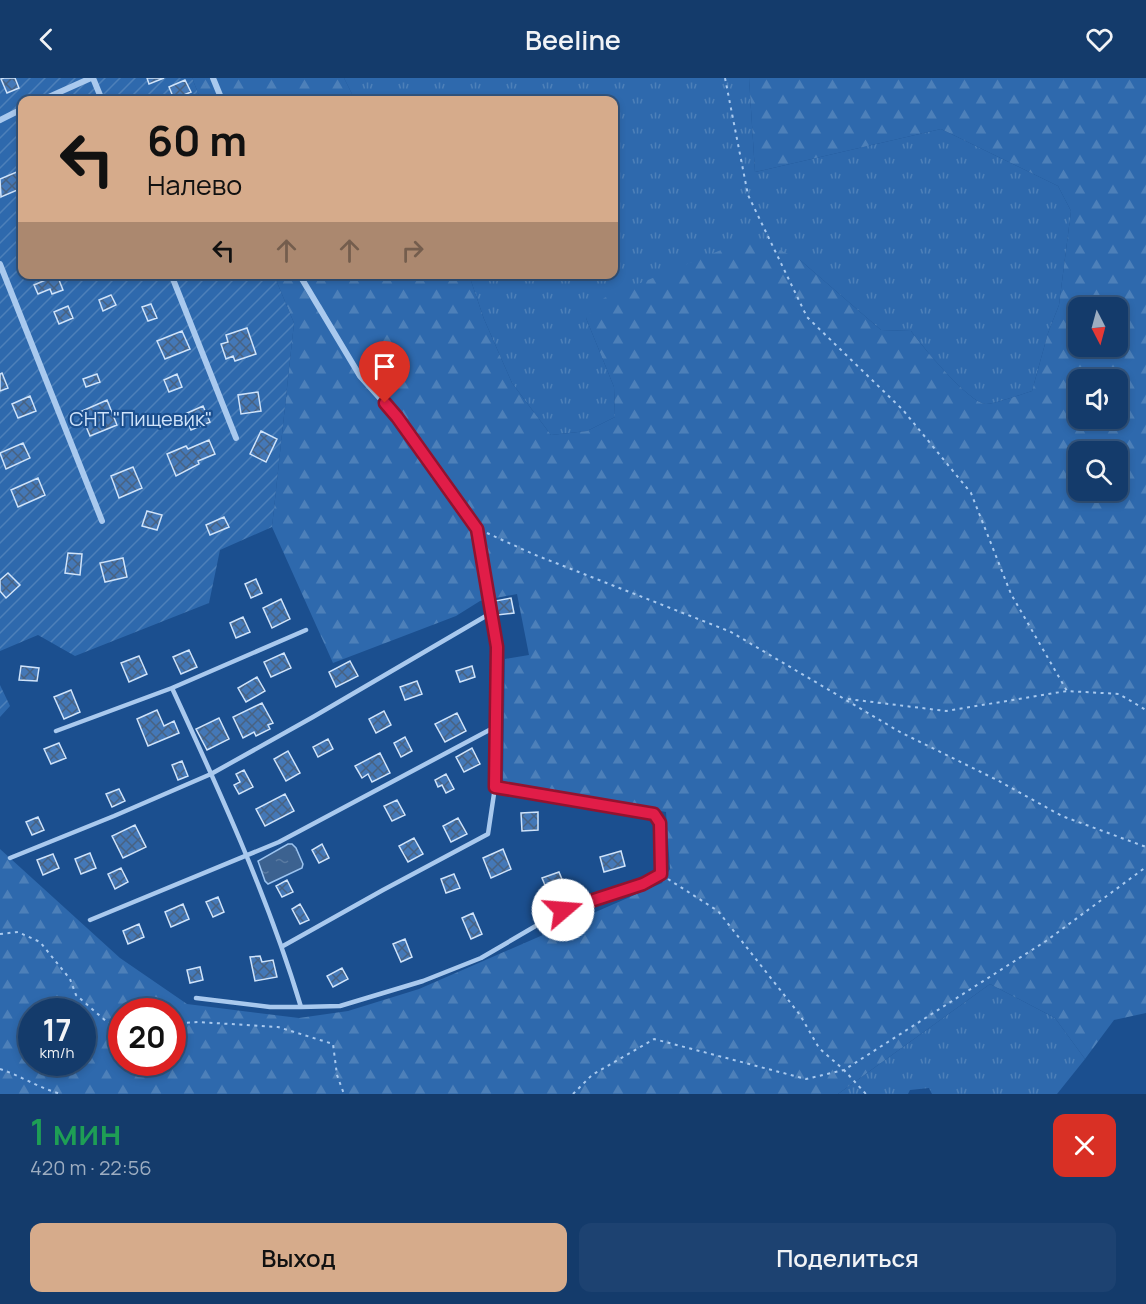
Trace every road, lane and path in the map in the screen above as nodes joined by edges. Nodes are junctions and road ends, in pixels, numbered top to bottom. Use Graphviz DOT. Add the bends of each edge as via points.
graph roads {
  1 [pos="92,78"];
  2 [pos="213,78"];
  3 [pos="725,78"];
  4 [pos="51,96"];
  5 [pos="100,96"];
  6 [pos="220,96"];
  7 [pos="18,112"];
  8 [pos="0,120"];
  9 [pos="0,264"];
  10 [pos="173,279"];
  11 [pos="302,279"];
  12 [pos="236,438"];
  13 [pos="102,521"];
  14 [pos="477,529"];
  15 [pos="490,613"];
  16 [pos="306,630"];
  17 [pos="172,688"];
  18 [pos="1067,691"];
  19 [pos="844,698"];
  20 [pos="1146,710"];
  21 [pos="495,727"];
  22 [pos="56,731"];
  23 [pos="211,774"];
  24 [pos="495,787"];
  25 [pos="1146,847"];
  26 [pos="246,856"];
  27 [pos="10,858"];
  28 [pos="1146,867"];
  29 [pos="661,874"];
  30 [pos="90,920"];
  31 [pos="0,934"];
  32 [pos="283,946"];
  33 [pos="196,998"];
  34 [pos="301,1007"];
  35 [pos="108,1022"];
  36 [pos="186,1023"];
  37 [pos="0,1069"];
  38 [pos="844,1070"];
  39 [pos="61,1094"];
  40 [pos="344,1094"];
  41 [pos="573,1094"];
  42 [pos="866,1094"];
  1 -- 4 [label="street"];
  1 -- 5 [label="street"];
  2 -- 6 [label="street"];
  3 -- 18 [label="path" via="748,195 807,317 903,410 971,493 1011,594"];
  7 -- 8 [label="street"];
  9 -- 13 [label="street"];
  10 -- 12 [label="street"];
  11 -- 14 [label="street" via="360,376 397,417"];
  14 -- 15 [label="street"];
  14 -- 19 [label="path" via="731,632"];
  15 -- 21 [label="street" via="497,647"];
  15 -- 23 [label="lane"];
  16 -- 17 [label="lane"];
  17 -- 22 [label="lane"];
  17 -- 23 [label="lane"];
  18 -- 19 [label="path" via="946,711"];
  18 -- 20 [label="path" via="1119,694"];
  19 -- 25 [label="path" via="900,732 1062,816"];
  21 -- 24 [label="street"];
  21 -- 26 [label="lane"];
  23 -- 26 [label="lane"];
  23 -- 27 [label="lane"];
  24 -- 29 [label="lane" via="654,814 660,823"];
  24 -- 32 [label="lane" via="488,834"];
  26 -- 30 [label="lane"];
  26 -- 32 [label="lane"];
  28 -- 38 [label="path" via="1046,941"];
  29 -- 34 [label="lane" via="643,884 563,910 480,958 423,981 340,1006"];
  29 -- 38 [label="path" via="718,911 800,1015 819,1048"];
  31 -- 35 [label="path" via="18,932 40,942 70,980 76,995"];
  32 -- 34 [label="lane"];
  33 -- 34 [label="lane"];
  36 -- 40 [label="path" via="278,1027 333,1044"];
  37 -- 39 [label="path"];
  38 -- 41 [label="path" via="806,1079 654,1040 592,1076"];
  38 -- 42 [label="path"];
}
